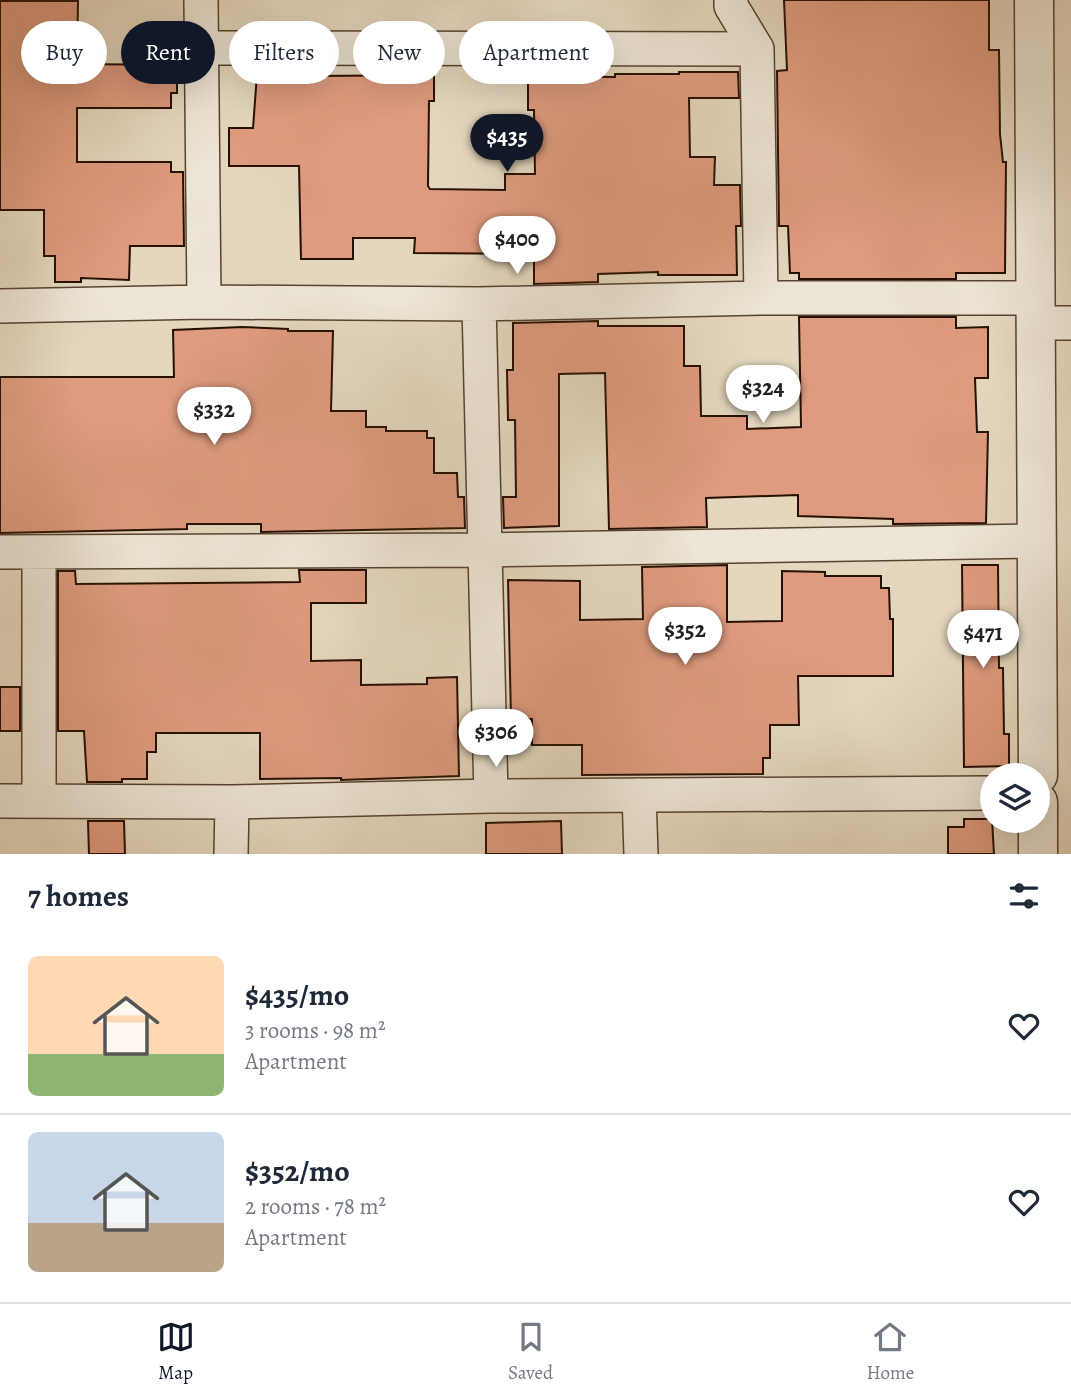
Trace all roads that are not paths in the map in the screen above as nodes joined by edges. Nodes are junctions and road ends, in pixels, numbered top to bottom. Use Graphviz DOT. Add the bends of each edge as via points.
graph roads {
  1 [pos="201,0"];
  2 [pos="731,0"];
  3 [pos="1034,0"];
  4 [pos="201,21"];
  5 [pos="215,48"];
  6 [pos="757,49"];
  7 [pos="202,84"];
  8 [pos="761,298"];
  9 [pos="204,302"];
  10 [pos="479,304"];
  11 [pos="0,306"];
  12 [pos="1047,315"];
  13 [pos="1035,541"];
  14 [pos="484,550"];
  15 [pos="0,552"];
  16 [pos="39,554"];
  17 [pos="1038,763"];
  18 [pos="980,793"];
  19 [pos="639,794"];
  20 [pos="491,796"];
  21 [pos="0,801"];
  22 [pos="39,801"];
  23 [pos="232,802"];
  24 [pos="1038,833"];
  25 [pos="231,854"];
  26 [pos="641,854"];
  27 [pos="1038,854"];
  1 -- 4 [label="street"];
  2 -- 6 [label="street"];
  3 -- 12 [label="street"];
  5 -- 6 [label="street"];
  6 -- 8 [label="street"];
  7 -- 9 [label="street"];
  8 -- 10 [label="street"];
  8 -- 12 [label="street"];
  9 -- 10 [label="street"];
  9 -- 11 [label="street"];
  10 -- 14 [label="street"];
  12 -- 13 [label="street"];
  13 -- 14 [label="street"];
  13 -- 17 [label="street"];
  14 -- 16 [label="street"];
  14 -- 20 [label="street"];
  15 -- 16 [label="street"];
  16 -- 22 [label="street"];
  18 -- 19 [label="street"];
  19 -- 20 [label="street"];
  19 -- 26 [label="street"];
  20 -- 23 [label="street"];
  21 -- 22 [label="street"];
  22 -- 23 [label="street"];
  23 -- 25 [label="street"];
  24 -- 27 [label="street"];
}
